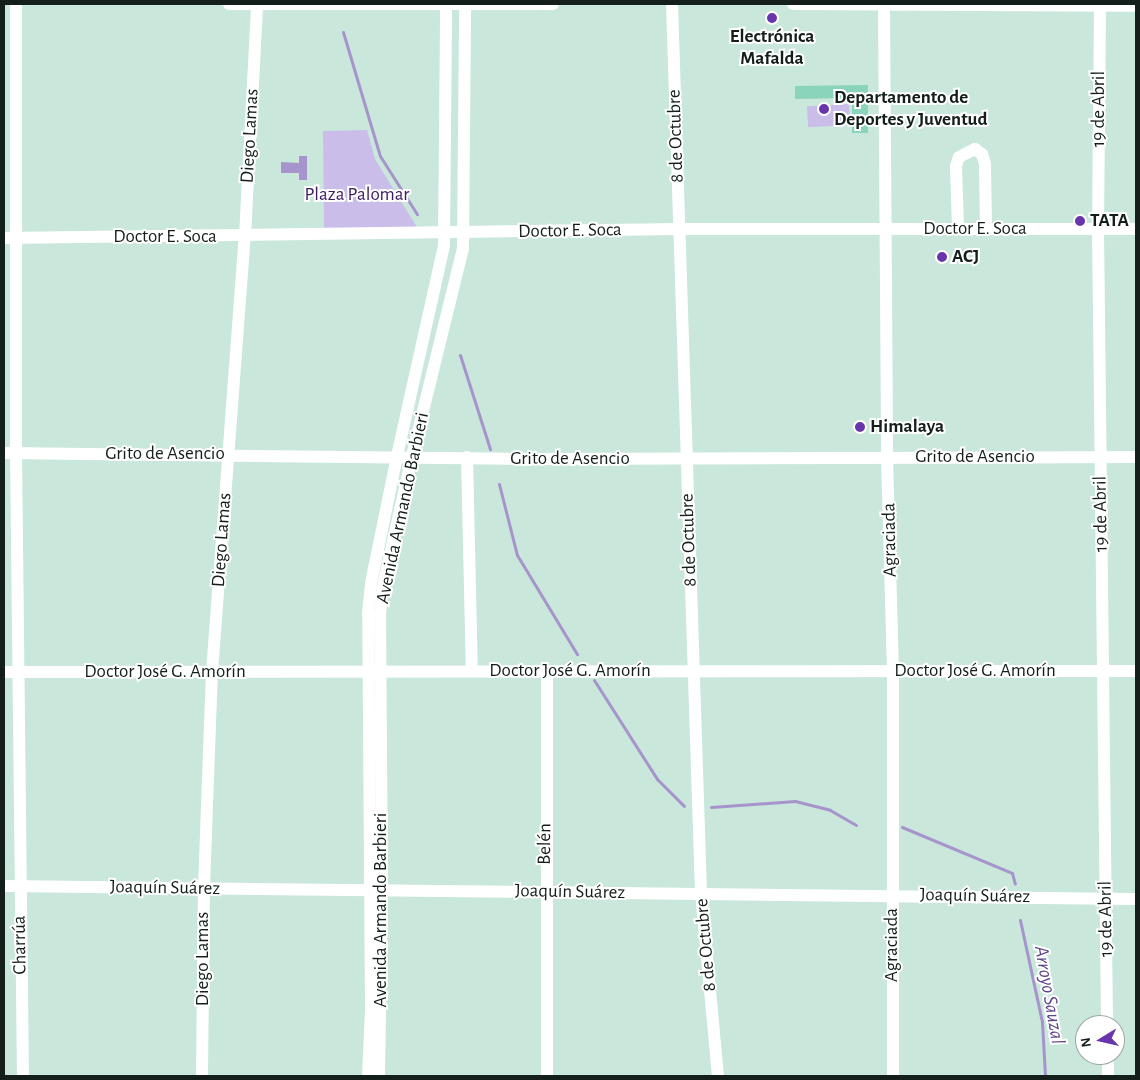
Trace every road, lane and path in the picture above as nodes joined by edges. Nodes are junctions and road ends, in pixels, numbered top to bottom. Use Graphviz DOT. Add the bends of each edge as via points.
graph roads {
  1 [pos="16,4"];
  2 [pos="229,4"];
  3 [pos="258,4"];
  4 [pos="446,4"];
  5 [pos="465,4"];
  6 [pos="553,4"];
  7 [pos="672,4"];
  8 [pos="793,4"];
  9 [pos="884,4"];
  10 [pos="1100,5"];
  11 [pos="1136,6"];
  12 [pos="679,229"];
  13 [pos="886,229"];
  14 [pos="958,229"];
  15 [pos="986,229"];
  16 [pos="1098,229"];
  17 [pos="1136,229"];
  18 [pos="445,234"];
  19 [pos="465,234"];
  20 [pos="245,236"];
  21 [pos="4,238"];
  22 [pos="18,238"];
  23 [pos="10,453"];
  24 [pos="228,454"];
  25 [pos="397,456"];
  26 [pos="412,456"];
  27 [pos="887,456"];
  28 [pos="467,457"];
  29 [pos="1100,457"];
  30 [pos="1136,457"];
  31 [pos="686,459"];
  32 [pos="1103,670"];
  33 [pos="693,671"];
  34 [pos="893,671"];
  35 [pos="4,672"];
  36 [pos="19,672"];
  37 [pos="212,672"];
  38 [pos="374,672"];
  39 [pos="472,672"];
  40 [pos="547,672"];
  41 [pos="1136,672"];
  42 [pos="4,886"];
  43 [pos="19,887"];
  44 [pos="204,888"];
  45 [pos="376,890"];
  46 [pos="544,891"];
  47 [pos="701,893"];
  48 [pos="892,894"];
  49 [pos="1136,898"];
  50 [pos="1105,899"];
  51 [pos="1107,1015"];
  52 [pos="23,1076"];
  53 [pos="202,1076"];
  54 [pos="368,1076"];
  55 [pos="379,1076"];
  56 [pos="547,1076"];
  57 [pos="718,1076"];
  58 [pos="893,1076"];
  1 -- 22 [label="street, Charrúa"];
  2 -- 3 [label="street"];
  3 -- 4 [label="street"];
  3 -- 20 [label="street, Diego Lamas"];
  4 -- 5 [label="street"];
  4 -- 18 [label="street, Avenida Armando Barbieri"];
  5 -- 6 [label="street"];
  5 -- 19 [label="street, Avenida Armando Barbieri"];
  7 -- 12 [label="street, 8 de Octubre"];
  8 -- 9 [label="street"];
  9 -- 10 [label="street"];
  9 -- 13 [label="street, Agraciada"];
  10 -- 11 [label="street"];
  10 -- 16 [label="street, 19 de Abril"];
  12 -- 13 [label="street, Doctor E. Soca"];
  12 -- 19 [label="street, Doctor E. Soca"];
  12 -- 31 [label="street, 8 de Octubre"];
  13 -- 14 [label="street, Doctor E. Soca"];
  13 -- 27 [label="street, Agraciada"];
  14 -- 15 [label="street, Doctor E. Soca"];
  14 -- 15 [label="street" via="956,166 960,157 975,149 982,154 985,164"];
  15 -- 16 [label="street, Doctor E. Soca"];
  16 -- 17 [label="street, Doctor E. Soca"];
  16 -- 29 [label="street, 19 de Abril"];
  18 -- 19 [label="street, Doctor E. Soca"];
  18 -- 20 [label="street, Doctor E. Soca"];
  18 -- 25 [label="street, Avenida Armando Barbieri"];
  19 -- 26 [label="street, Avenida Armando Barbieri"];
  20 -- 22 [label="street, Doctor E. Soca"];
  20 -- 24 [label="street, Diego Lamas"];
  21 -- 22 [label="street, Doctor E. Soca"];
  22 -- 23 [label="street, Charrúa"];
  23 -- 24 [label="street, Grito de Asencio"];
  23 -- 36 [label="street, Charrúa"];
  24 -- 25 [label="street, Grito de Asencio"];
  24 -- 37 [label="street, Diego Lamas"];
  25 -- 26 [label="street, Grito de Asencio"];
  25 -- 38 [label="street, Avenida Armando Barbieri" via="371,584"];
  26 -- 28 [label="street, Grito de Asencio"];
  26 -- 38 [label="street, Avenida Armando Barbieri" via="383,586"];
  27 -- 29 [label="street, Grito de Asencio"];
  27 -- 31 [label="street, Grito de Asencio"];
  27 -- 34 [label="street, Agraciada"];
  28 -- 31 [label="street, Grito de Asencio"];
  28 -- 39 [label="street"];
  29 -- 30 [label="street, Grito de Asencio"];
  29 -- 32 [label="street, 19 de Abril"];
  31 -- 33 [label="street, 8 de Octubre"];
  32 -- 34 [label="street, Doctor José G. Amorín"];
  32 -- 41 [label="street, Doctor José G. Amorín"];
  32 -- 50 [label="street, 19 de Abril"];
  33 -- 34 [label="street, Doctor José G. Amorín"];
  33 -- 40 [label="street, Doctor José G. Amorín"];
  33 -- 47 [label="street, 8 de Octubre"];
  34 -- 48 [label="street, Agraciada"];
  35 -- 36 [label="street, Doctor José G. Amorín"];
  36 -- 37 [label="street, Doctor José G. Amorín"];
  36 -- 43 [label="street, Charrúa"];
  37 -- 38 [label="street, Doctor José G. Amorín"];
  37 -- 44 [label="street, Diego Lamas"];
  38 -- 39 [label="street, Doctor José G. Amorín"];
  38 -- 45 [label="street, Avenida Armando Barbieri"];
  39 -- 40 [label="street, Doctor José G. Amorín"];
  40 -- 46 [label="street, Belén"];
  42 -- 43 [label="street, Joaquín Suárez"];
  43 -- 44 [label="street, Joaquín Suárez"];
  43 -- 52 [label="street, Charrúa"];
  44 -- 45 [label="street, Joaquín Suárez"];
  44 -- 53 [label="street, Diego Lamas"];
  45 -- 46 [label="street, Joaquín Suárez"];
  45 -- 54 [label="street, Avenida Armando Barbieri"];
  45 -- 55 [label="street, Avenida Armando Barbieri"];
  46 -- 47 [label="street, Joaquín Suárez"];
  46 -- 56 [label="street, Belén"];
  47 -- 48 [label="street, Joaquín Suárez"];
  47 -- 57 [label="street, 8 de Octubre"];
  48 -- 50 [label="street, Joaquín Suárez"];
  48 -- 58 [label="street, Agraciada"];
  49 -- 50 [label="street, Joaquín Suárez"];
  50 -- 51 [label="street, 19 de Abril"];
}
